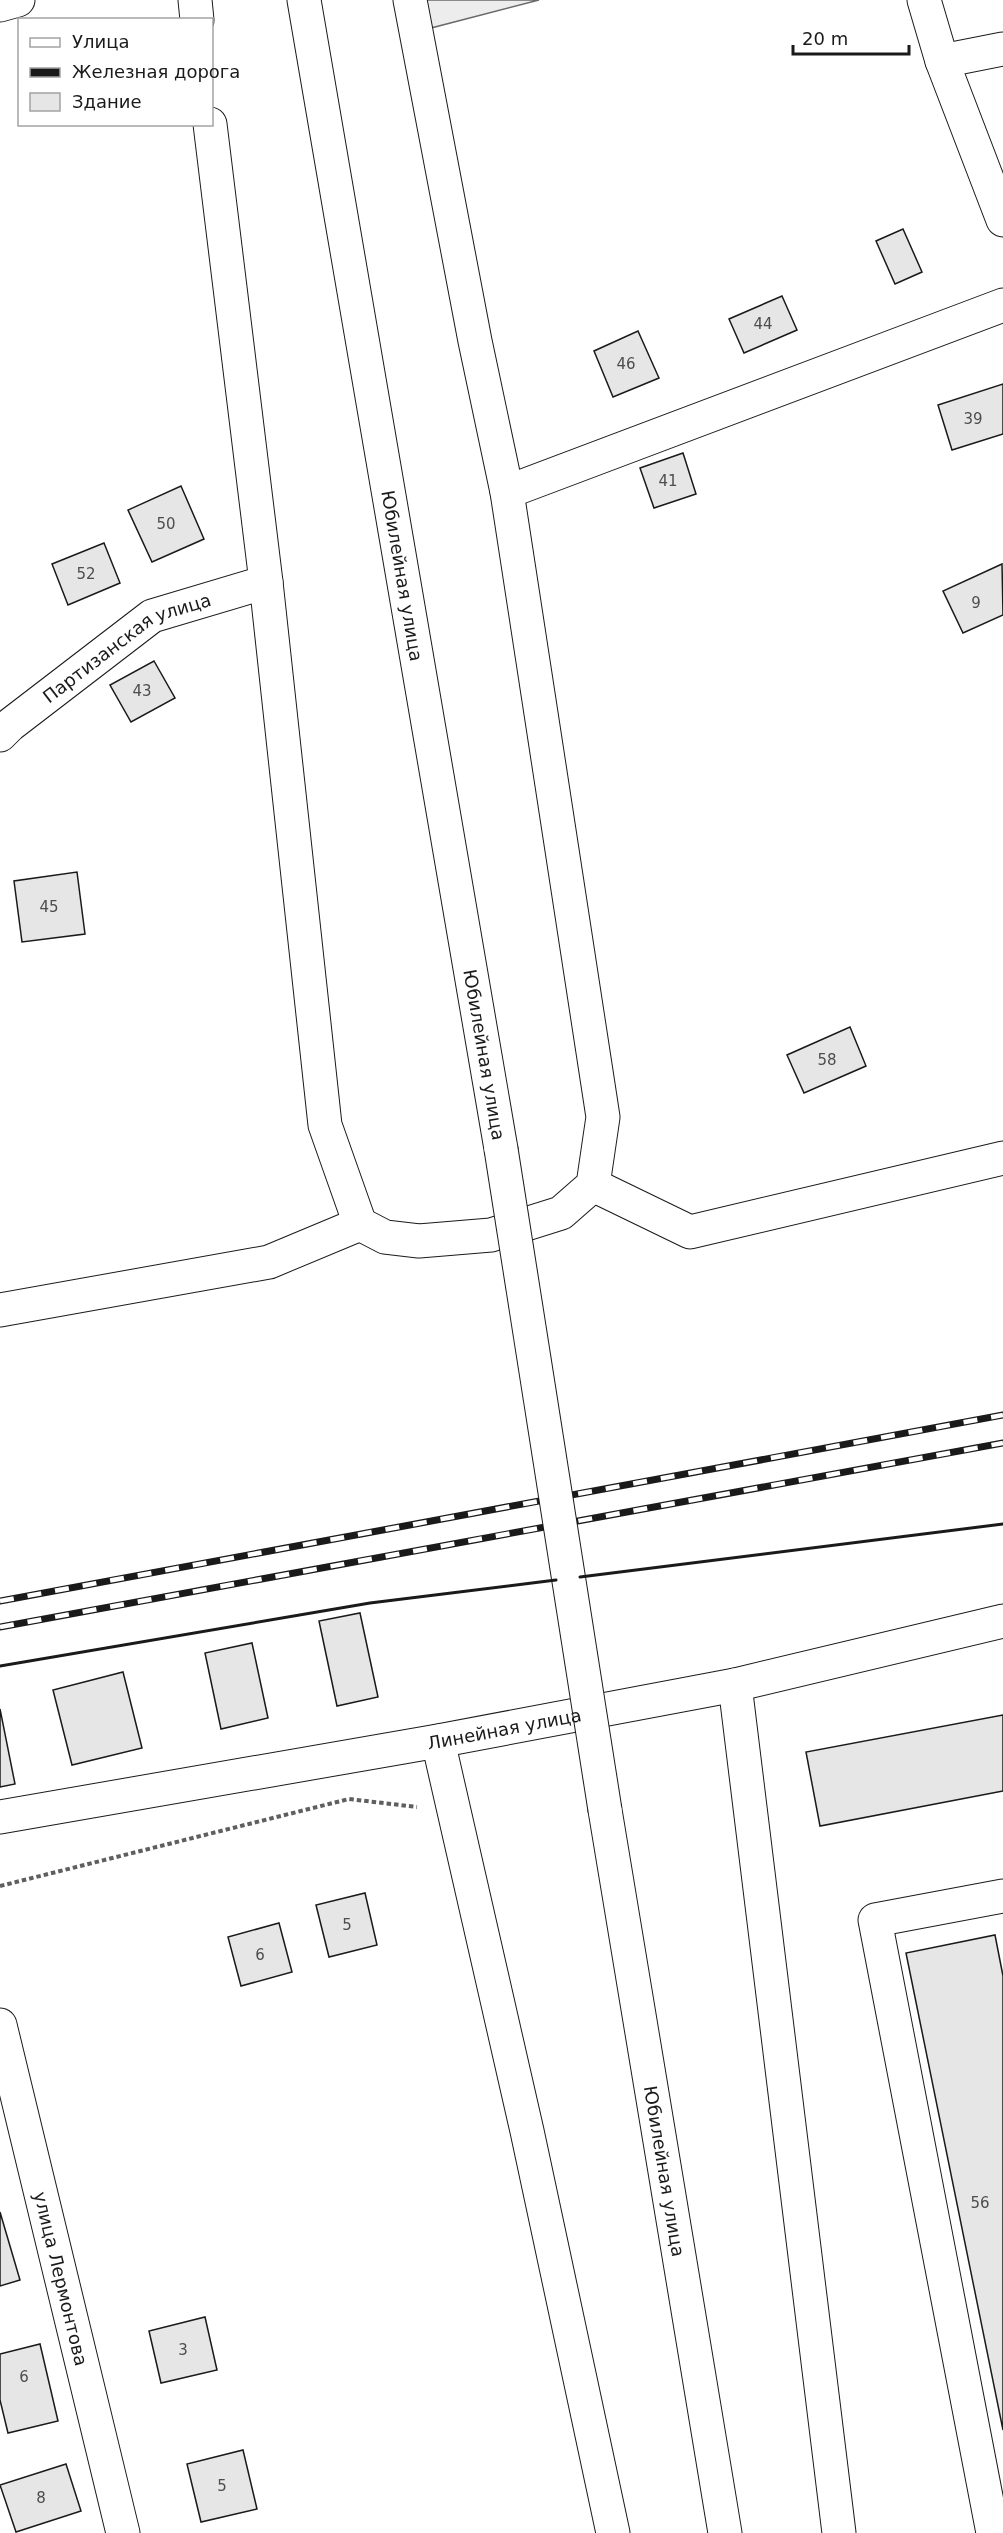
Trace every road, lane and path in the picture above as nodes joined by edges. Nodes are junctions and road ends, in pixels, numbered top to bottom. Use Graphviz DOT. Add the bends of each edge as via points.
graph roads {
  1 [pos="18,0"];
  2 [pos="195,0"];
  3 [pos="304,0"];
  4 [pos="410,0"];
  5 [pos="924,0"];
  6 [pos="0,5"];
  7 [pos="197,18"];
  8 [pos="1003,49"];
  9 [pos="942,61"];
  10 [pos="210,126"];
  11 [pos="1003,220"];
  12 [pos="1003,305"];
  13 [pos="507,492"];
  14 [pos="266,582"];
  15 [pos="0,735"];
  16 [pos="1003,1158"];
  17 [pos="593,1185"];
  18 [pos="360,1224"];
  19 [pos="0,1310"];
  20 [pos="1003,1621"];
  21 [pos="735,1685"];
  22 [pos="438,1741"];
  23 [pos="453,1811"];
  24 [pos="0,1817"];
  25 [pos="0,1886"];
  26 [pos="1003,1896"];
  27 [pos="0,2025"];
  28 [pos="123,2533"];
  29 [pos="613,2533"];
  30 [pos="725,2533"];
  31 [pos="839,2533"];
  32 [pos="993,2533"];
  1 -- 6 [label="main road"];
  2 -- 7 [label="main road"];
  3 -- 30 [label="main road, Юбилейная улица, bridge" via="501,1149"];
  4 -- 13 [label="main road"];
  5 -- 9 [label="main road"];
  8 -- 9 [label="main road"];
  9 -- 11 [label="main road"];
  10 -- 14 [label="main road"];
  12 -- 13 [label="main road"];
  13 -- 17 [label="main road" via="603,1117"];
  14 -- 15 [label="main road, Партизанская улица" via="152,616"];
  14 -- 18 [label="main road" via="325,1125"];
  16 -- 17 [label="main road" via="690,1232"];
  17 -- 18 [label="main road" via="561,1213 491,1235 419,1241 385,1237"];
  18 -- 19 [label="main road" via="269,1262"];
  20 -- 21 [label="main road, Линейная улица"];
  21 -- 22 [label="main road, Линейная улица"];
  21 -- 31 [label="main road"];
  22 -- 23 [label="main road"];
  22 -- 24 [label="main road, Линейная улица"];
  23 -- 25 [label="path" via="349,1799"];
  23 -- 29 [label="main road" via="527,2131"];
  26 -- 32 [label="main road" via="875,1920"];
  27 -- 28 [label="main road, улица Лермонтова"];
}
